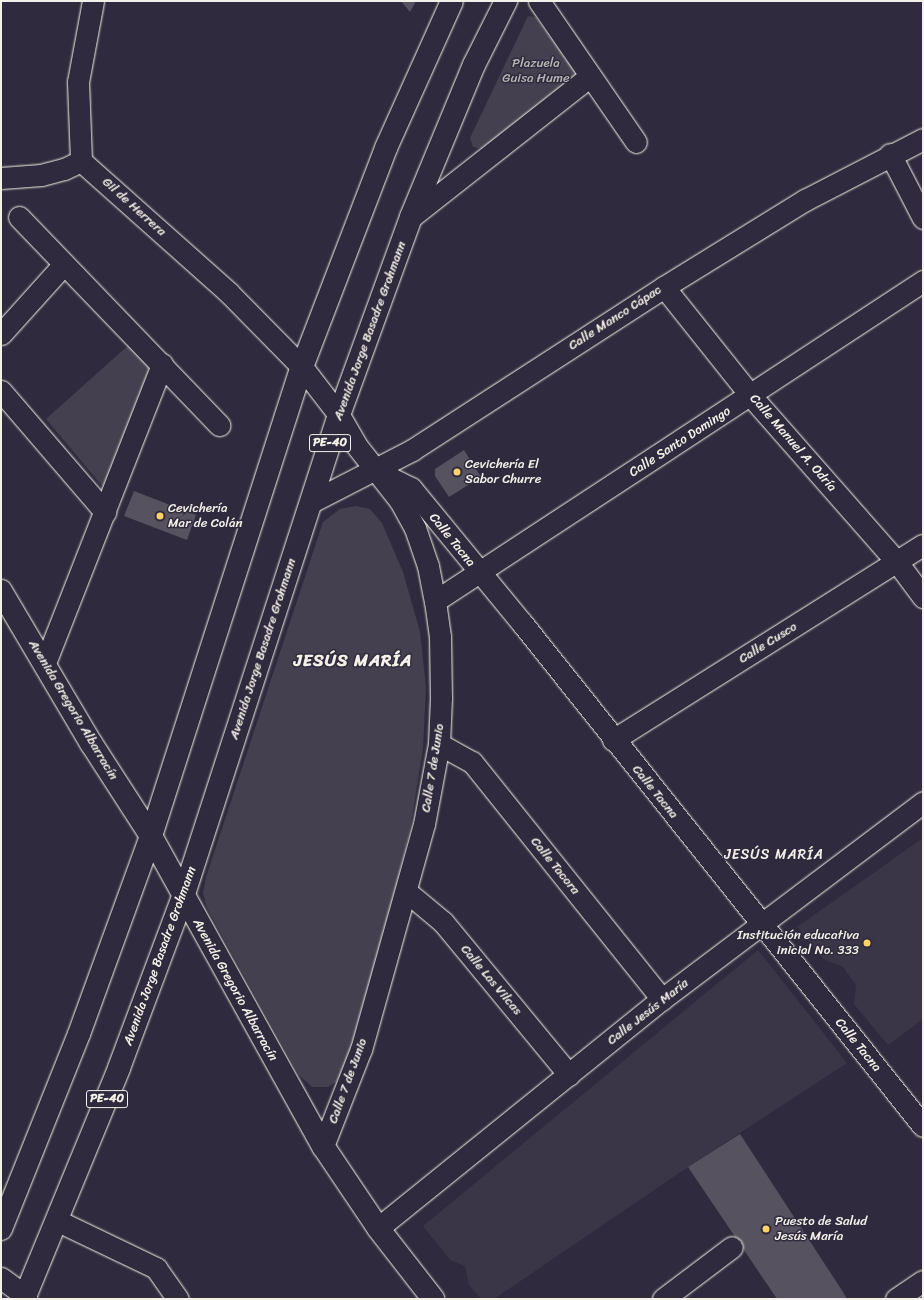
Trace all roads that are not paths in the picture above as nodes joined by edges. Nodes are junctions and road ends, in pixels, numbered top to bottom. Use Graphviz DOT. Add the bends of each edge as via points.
graph roads {
  1 [pos="94,1"];
  2 [pos="452,1"];
  3 [pos="506,1"];
  4 [pos="539,1"];
  5 [pos="590,76"];
  6 [pos="923,139"];
  7 [pos="636,142"];
  8 [pos="890,154"];
  9 [pos="81,161"];
  10 [pos="1,178"];
  11 [pos="19,217"];
  12 [pos="411,217"];
  13 [pos="923,218"];
  14 [pos="64,264"];
  15 [pos="923,280"];
  16 [pos="664,287"];
  17 [pos="1,334"];
  18 [pos="162,364"];
  19 [pos="302,366"];
  20 [pos="1,391"];
  21 [pos="751,396"];
  22 [pos="339,415"];
  23 [pos="219,425"];
  24 [pos="377,471"];
  25 [pos="311,502"];
  26 [pos="105,512"];
  27 [pos="923,546"];
  28 [pos="897,562"];
  29 [pos="479,573"];
  30 [pos="1,590"];
  31 [pos="923,597"];
  32 [pos="435,601"];
  33 [pos="45,663"];
  34 [pos="613,740"];
  35 [pos="439,744"];
  36 [pos="923,802"];
  37 [pos="151,836"];
  38 [pos="407,892"];
  39 [pos="182,896"];
  40 [pos="761,924"];
  41 [pos="662,1000"];
  42 [pos="569,1075"];
  43 [pos="923,1126"];
  44 [pos="323,1146"];
  45 [pos="58,1221"];
  46 [pos="378,1228"];
  47 [pos="1,1229"];
  48 [pos="732,1247"];
  49 [pos="1,1278"];
  50 [pos="923,1280"];
  51 [pos="25,1298"];
  52 [pos="178,1299"];
  53 [pos="433,1299"];
  54 [pos="662,1299"];
  55 [pos="896,1299"];
  1 -- 9 [label="street" via="78,82"];
  2 -- 19 [label="main road" via="386,148"];
  3 -- 12 [label="main road, Avenida Jorge Basadre Grohmann / PE-40" via="474,65"];
  4 -- 5 [label="street"];
  5 -- 7 [label="street"];
  5 -- 12 [label="street"];
  6 -- 8 [label="street, Calle Manco Cápac"];
  8 -- 13 [label="street"];
  8 -- 16 [label="street, Calle Manco Cápac" via="805,200"];
  9 -- 10 [label="street" via="41,175"];
  9 -- 19 [label="street, Gil de Herrera" via="229,293"];
  11 -- 14 [label="street"];
  12 -- 22 [label="main road, Avenida Jorge Basadre Grohmann / PE-40"];
  14 -- 17 [label="street"];
  14 -- 18 [label="street"];
  15 -- 21 [label="street, Calle Santo Domingo"];
  16 -- 21 [label="street, Calle Manuel A. Odría"];
  16 -- 24 [label="street, Calle Manco Cápac"];
  18 -- 23 [label="street"];
  18 -- 26 [label="street"];
  19 -- 22 [label="street, Calle 7 de Junio"];
  19 -- 37 [label="main road"];
  20 -- 26 [label="street"];
  21 -- 28 [label="street, Calle Manuel A. Odría"];
  21 -- 29 [label="street, Calle Santo Domingo"];
  22 -- 24 [label="street, Calle 7 de Junio" via="356,445"];
  22 -- 25 [label="main road, Avenida Jorge Basadre Grohmann / PE-40"];
  24 -- 25 [label="street, Calle Manco Cápac"];
  24 -- 29 [label="street, Calle Tacna" via="411,488"];
  24 -- 32 [label="street, Calle 7 de Junio" via="400,501 415,528 428,566"];
  25 -- 39 [label="main road, Avenida Jorge Basadre Grohmann / PE-40"];
  26 -- 33 [label="street"];
  27 -- 28 [label="street, Calle Cusco"];
  28 -- 31 [label="street, Calle Manuel A. Odría"];
  28 -- 34 [label="street, Calle Cusco"];
  29 -- 32 [label="street, Calle Santo Domingo"];
  29 -- 34 [label="street, Calle Tacna" via="522,623"];
  30 -- 33 [label="main road, Avenida Gregorio Albarracín"];
  32 -- 35 [label="street, Calle 7 de Junio" via="440,636"];
  33 -- 37 [label="main road, Avenida Gregorio Albarracín" via="91,742"];
  34 -- 40 [label="street, Calle Tacna"];
  35 -- 38 [label="street, Calle 7 de Junio" via="424,824"];
  35 -- 41 [label="street, Calle Tacora" via="472,762"];
  36 -- 40 [label="street, Calle Jesús María"];
  37 -- 39 [label="main road, Avenida Gregorio Albarracín"];
  37 -- 47 [label="main road" via="79,1034"];
  38 -- 42 [label="street, Calle Las Vilcas" via="443,922"];
  38 -- 44 [label="street, Calle 7 de Junio" via="361,1049"];
  39 -- 44 [label="main road, Avenida Gregorio Albarracín"];
  39 -- 45 [label="main road, Avenida Jorge Basadre Grohmann / PE-40" via="119,1068"];
  40 -- 41 [label="street, Calle Jesús María"];
  40 -- 43 [label="street, Calle Tacna"];
  41 -- 42 [label="street, Calle Jesús María"];
  42 -- 46 [label="street, Calle Jesús María"];
  44 -- 46 [label="main road, Avenida Gregorio Albarracín"];
  45 -- 51 [label="main road, Avenida Jorge Basadre Grohmann / PE-40"];
  45 -- 52 [label="street" via="156,1268"];
  46 -- 53 [label="main road, Avenida Gregorio Albarracín"];
  48 -- 54 [label="street"];
  49 -- 51 [label="street"];
  50 -- 55 [label="street"];
}
